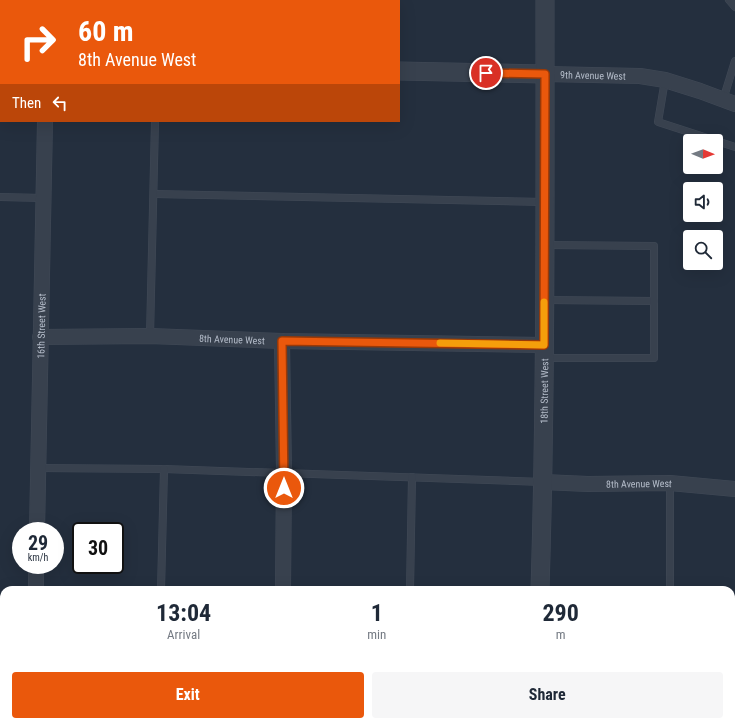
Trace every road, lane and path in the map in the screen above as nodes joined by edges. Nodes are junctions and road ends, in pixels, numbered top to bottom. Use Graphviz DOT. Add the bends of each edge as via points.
graph roads {
  1 [pos="545,0"];
  2 [pos="729,0"];
  3 [pos="735,7"];
  4 [pos="735,61"];
  5 [pos="400,71"];
  6 [pos="545,74"];
  7 [pos="665,80"];
  8 [pos="729,102"];
  9 [pos="44,122"];
  10 [pos="155,122"];
  11 [pos="735,147"];
  12 [pos="154,194"];
  13 [pos="0,197"];
  14 [pos="43,198"];
  15 [pos="544,202"];
  16 [pos="545,245"];
  17 [pos="544,300"];
  18 [pos="654,301"];
  19 [pos="150,336"];
  20 [pos="40,337"];
  21 [pos="282,341"];
  22 [pos="544,351"];
  23 [pos="38,468"];
  24 [pos="164,469"];
  25 [pos="284,473"];
  26 [pos="412,477"];
  27 [pos="543,482"];
  28 [pos="670,482"];
  29 [pos="735,489"];
  30 [pos="37,522"];
  31 [pos="36,574"];
  32 [pos="36,586"];
  33 [pos="161,586"];
  34 [pos="283,586"];
  35 [pos="410,586"];
  36 [pos="540,586"];
  37 [pos="670,586"];
  1 -- 6 [label="street, 18th Street West"];
  2 -- 3 [label="lane"];
  4 -- 8 [label="lane"];
  5 -- 6 [label="street, 9th Avenue West"];
  6 -- 7 [label="street, 9th Avenue West" via="640,76"];
  6 -- 15 [label="street, 18th Street West"];
  7 -- 8 [label="street, 9th Avenue West"];
  7 -- 11 [label="lane" via="658,122"];
  9 -- 14 [label="street, 16th Street West"];
  10 -- 12 [label="lane"];
  12 -- 15 [label="lane"];
  12 -- 19 [label="lane"];
  13 -- 14 [label="lane"];
  14 -- 20 [label="street, 16th Street West"];
  15 -- 16 [label="street, 18th Street West"];
  16 -- 17 [label="street, 18th Street West"];
  16 -- 18 [label="lane" via="654,246"];
  17 -- 18 [label="lane"];
  17 -- 22 [label="street, 18th Street West"];
  18 -- 22 [label="lane" via="654,358"];
  19 -- 20 [label="street, 8th Avenue West"];
  19 -- 21 [label="street, 8th Avenue West"];
  20 -- 23 [label="street, 16th Street West"];
  21 -- 22 [label="street, 8th Avenue West"];
  21 -- 25 [label="street"];
  22 -- 27 [label="street, 18th Street West"];
  23 -- 24 [label="lane"];
  23 -- 30 [label="street, 16th Street West"];
  24 -- 25 [label="lane"];
  24 -- 33 [label="lane"];
  25 -- 26 [label="lane"];
  25 -- 34 [label="street"];
  26 -- 27 [label="lane"];
  26 -- 35 [label="lane"];
  27 -- 28 [label="street, 8th Avenue West"];
  27 -- 36 [label="street, 18th Street West"];
  28 -- 29 [label="street, 8th Avenue West"];
  28 -- 37 [label="lane"];
  31 -- 32 [label="street"];
}
